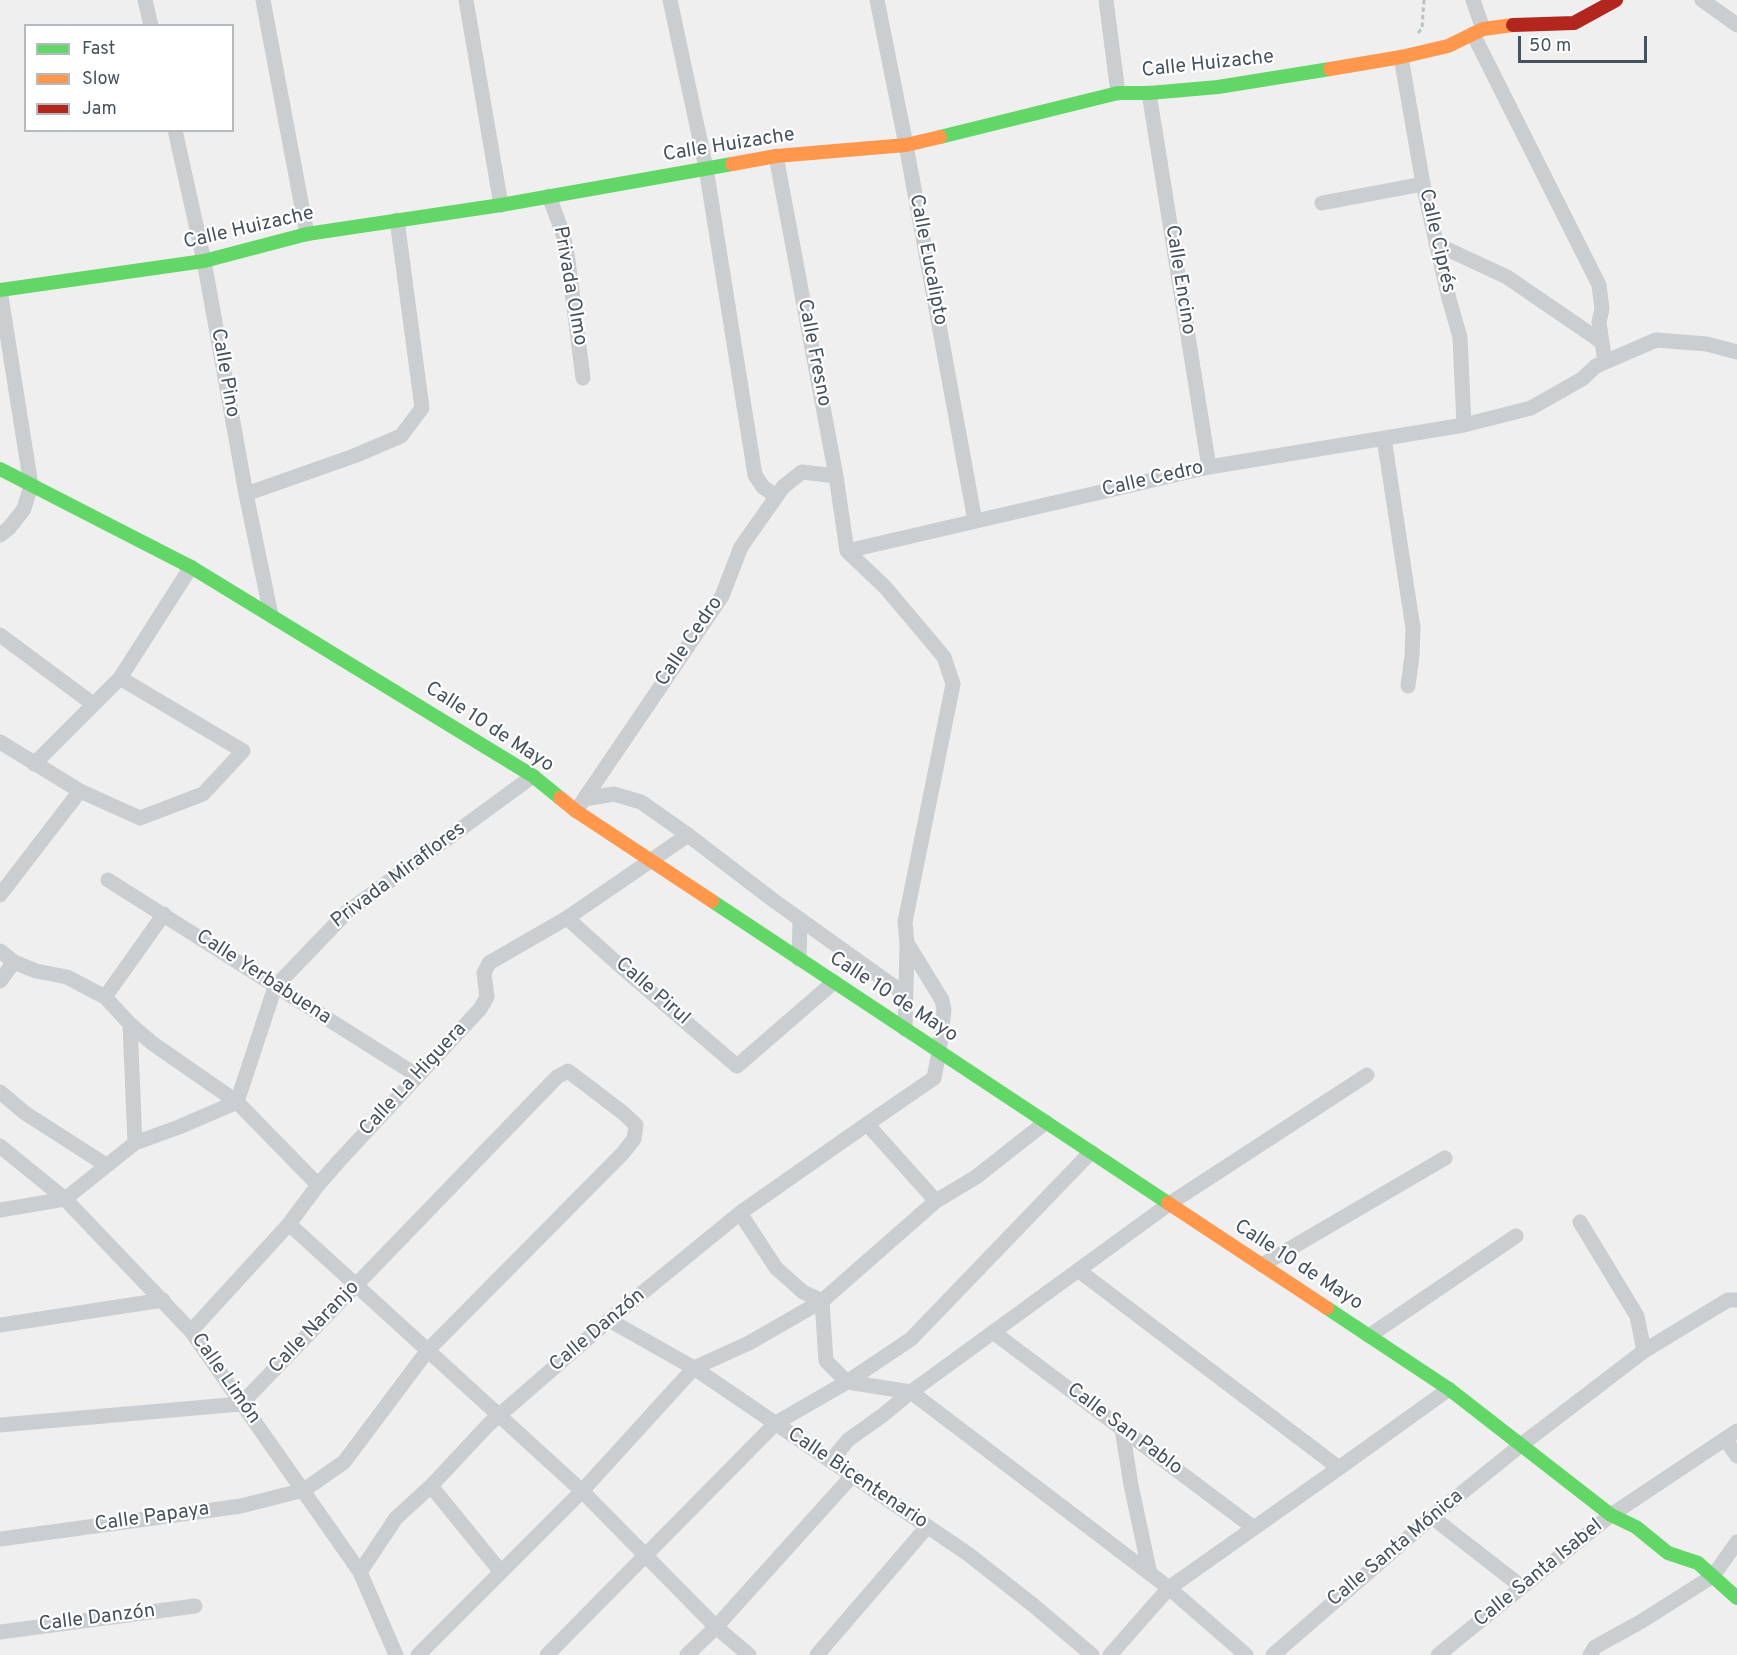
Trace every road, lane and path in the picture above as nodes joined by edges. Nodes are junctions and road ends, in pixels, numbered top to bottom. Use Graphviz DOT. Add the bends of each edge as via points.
graph roads {
  1 [pos="145,0"];
  2 [pos="263,0"];
  3 [pos="466,0"];
  4 [pos="670,0"];
  5 [pos="877,0"];
  6 [pos="1106,0"];
  7 [pos="1424,0"];
  8 [pos="1473,0"];
  9 [pos="1616,0"];
  10 [pos="1702,0"];
  11 [pos="151,24"];
  12 [pos="1737,25"];
  13 [pos="1478,31"];
  14 [pos="1401,57"];
  15 [pos="1118,93"];
  16 [pos="1149,93"];
  17 [pos="175,132"];
  18 [pos="906,145"];
  19 [pos="776,156"];
  20 [pos="706,168"];
  21 [pos="1423,184"];
  22 [pos="549,196"];
  23 [pos="1323,203"];
  24 [pos="501,205"];
  25 [pos="397,220"];
  26 [pos="307,234"];
  27 [pos="1436,244"];
  28 [pos="204,261"];
  29 [pos="0,290"];
  30 [pos="1602,342"];
  31 [pos="1737,352"];
  32 [pos="1605,362"];
  33 [pos="583,378"];
  34 [pos="1464,425"];
  35 [pos="1384,438"];
  36 [pos="1209,466"];
  37 [pos="0,469"];
  38 [pos="836,476"];
  39 [pos="31,485"];
  40 [pos="246,494"];
  41 [pos="776,496"];
  42 [pos="975,521"];
  43 [pos="0,536"];
  44 [pos="846,551"];
  45 [pos="191,567"];
  46 [pos="271,615"];
  47 [pos="0,635"];
  48 [pos="120,678"];
  49 [pos="1408,686"];
  50 [pos="93,704"];
  51 [pos="0,742"];
  52 [pos="34,764"];
  53 [pos="533,776"];
  54 [pos="80,791"];
  55 [pos="580,805"];
  56 [pos="688,835"];
  57 [pos="650,860"];
  58 [pos="108,880"];
  59 [pos="0,895"];
  60 [pos="164,914"];
  61 [pos="567,918"];
  62 [pos="800,919"];
  63 [pos="908,943"];
  64 [pos="0,951"];
  65 [pos="799,959"];
  66 [pos="14,962"];
  67 [pos="0,981"];
  68 [pos="834,982"];
  69 [pos="275,987"];
  70 [pos="906,995"];
  71 [pos="105,997"];
  72 [pos="130,1024"];
  73 [pos="905,1029"];
  74 [pos="939,1052"];
  75 [pos="418,1076"];
  76 [pos="1367,1076"];
  77 [pos="557,1077"];
  78 [pos="0,1092"];
  79 [pos="237,1102"];
  80 [pos="1046,1122"];
  81 [pos="867,1124"];
  82 [pos="135,1143"];
  83 [pos="0,1146"];
  84 [pos="1091,1152"];
  85 [pos="1445,1158"];
  86 [pos="106,1165"];
  87 [pos="318,1185"];
  88 [pos="65,1199"];
  89 [pos="936,1201"];
  90 [pos="1169,1204"];
  91 [pos="0,1210"];
  92 [pos="740,1213"];
  93 [pos="1580,1222"];
  94 [pos="289,1224"];
  95 [pos="1516,1236"];
  96 [pos="1262,1265"];
  97 [pos="1078,1270"];
  98 [pos="356,1286"];
  99 [pos="163,1300"];
  100 [pos="1737,1300"];
  101 [pos="822,1301"];
  102 [pos="609,1320"];
  103 [pos="0,1325"];
  104 [pos="191,1331"];
  105 [pos="993,1332"];
  106 [pos="1369,1336"];
  107 [pos="428,1350"];
  108 [pos="1644,1352"];
  109 [pos="694,1368"];
  110 [pos="848,1383"];
  111 [pos="1449,1389"];
  112 [pos="910,1392"];
  113 [pos="242,1404"];
  114 [pos="498,1416"];
  115 [pos="776,1423"];
  116 [pos="0,1425"];
  117 [pos="1122,1429"];
  118 [pos="1731,1435"];
  119 [pos="1521,1444"];
  120 [pos="1737,1456"];
  121 [pos="831,1461"];
  122 [pos="1339,1468"];
  123 [pos="852,1476"];
  124 [pos="431,1486"];
  125 [pos="303,1490"];
  126 [pos="582,1491"];
  127 [pos="1611,1515"];
  128 [pos="1432,1517"];
  129 [pos="927,1527"];
  130 [pos="1254,1528"];
  131 [pos="0,1539"];
  132 [pos="1737,1542"];
  133 [pos="646,1555"];
  134 [pos="360,1572"];
  135 [pos="501,1572"];
  136 [pos="1150,1574"];
  137 [pos="1713,1576"];
  138 [pos="1522,1587"];
  139 [pos="1168,1588"];
  140 [pos="1737,1598"];
  141 [pos="195,1606"];
  142 [pos="716,1627"];
  143 [pos="0,1632"];
  144 [pos="396,1655"];
  145 [pos="418,1655"];
  146 [pos="547,1655"];
  147 [pos="687,1655"];
  148 [pos="749,1655"];
  149 [pos="817,1655"];
  150 [pos="1092,1655"];
  151 [pos="1110,1655"];
  152 [pos="1245,1655"];
  153 [pos="1273,1655"];
  154 [pos="1438,1655"];
  155 [pos="1590,1655"];
  1 -- 11 [label="street"];
  2 -- 26 [label="street"];
  3 -- 24 [label="street"];
  4 -- 20 [label="street"];
  5 -- 18 [label="street, Calle Eucalipto"];
  6 -- 15 [label="street"];
  7 -- 14 [label="path" via="1422,28"];
  8 -- 13 [label="street"];
  9 -- 13 [label="street, Calle Huizache" via="1574,23 1523,24"];
  10 -- 12 [label="street"];
  13 -- 14 [label="street, Calle Huizache" via="1448,46"];
  13 -- 30 [label="street" via="1599,285"];
  14 -- 16 [label="street, Calle Huizache" via="1218,87"];
  14 -- 21 [label="street, Calle Ciprés"];
  15 -- 16 [label="street, Calle Huizache"];
  15 -- 18 [label="street, Calle Huizache"];
  16 -- 36 [label="street, Calle Encino"];
  17 -- 28 [label="street, Calle Pino"];
  18 -- 19 [label="street, Calle Huizache"];
  18 -- 42 [label="street, Calle Eucalipto"];
  19 -- 20 [label="street, Calle Huizache"];
  19 -- 38 [label="street, Calle Fresno"];
  20 -- 22 [label="street, Calle Huizache"];
  20 -- 41 [label="street" via="755,475"];
  21 -- 23 [label="street"];
  21 -- 27 [label="street, Calle Ciprés"];
  22 -- 24 [label="street, Calle Huizache"];
  22 -- 33 [label="street, Privada Olmo" via="568,260"];
  24 -- 25 [label="street, Calle Huizache"];
  25 -- 26 [label="street, Calle Huizache"];
  25 -- 40 [label="street" via="422,408 401,436"];
  26 -- 28 [label="street, Calle Huizache"];
  27 -- 30 [label="street" via="1507,277"];
  27 -- 34 [label="street, Calle Ciprés" via="1460,337"];
  28 -- 29 [label="street, Calle Huizache"];
  28 -- 40 [label="street, Calle Pino"];
  29 -- 39 [label="street"];
  30 -- 32 [label="street"];
  31 -- 32 [label="street, Calle Cedro" via="1707,344 1656,340"];
  32 -- 34 [label="street, Calle Cedro" via="1531,408"];
  34 -- 35 [label="street, Calle Cedro"];
  35 -- 36 [label="street, Calle Cedro"];
  35 -- 49 [label="street" via="1413,628"];
  36 -- 42 [label="street, Calle Cedro"];
  37 -- 39 [label="street, Calle 10 de Mayo"];
  38 -- 41 [label="street, Calle Cedro" via="802,472"];
  38 -- 44 [label="street, Calle Fresno"];
  39 -- 43 [label="street" via="24,509"];
  39 -- 45 [label="street, Calle 10 de Mayo"];
  40 -- 46 [label="street, Calle Pino"];
  41 -- 55 [label="street, Calle Cedro" via="741,547 722,596"];
  42 -- 44 [label="street, Calle Cedro"];
  44 -- 63 [label="street" via="885,587 944,657 953,684 904,922"];
  45 -- 46 [label="street, Calle 10 de Mayo"];
  45 -- 48 [label="street"];
  46 -- 53 [label="street, Calle 10 de Mayo"];
  47 -- 50 [label="street"];
  48 -- 50 [label="street"];
  48 -- 54 [label="street" via="243,751 203,794 140,818"];
  50 -- 52 [label="street"];
  51 -- 52 [label="street"];
  52 -- 54 [label="street"];
  53 -- 55 [label="street, Calle 10 de Mayo"];
  53 -- 69 [label="street, Privada Miraflores" via="347,912"];
  54 -- 59 [label="street"];
  55 -- 56 [label="street" via="614,794 641,802"];
  55 -- 57 [label="street, Calle 10 de Mayo"];
  56 -- 57 [label="street, Calle La Higuera"];
  56 -- 62 [label="street"];
  57 -- 61 [label="street, Calle La Higuera"];
  57 -- 65 [label="street, Calle 10 de Mayo"];
  58 -- 60 [label="street, Calle Yerbabuena"];
  60 -- 69 [label="street, Calle Yerbabuena"];
  60 -- 71 [label="street"];
  61 -- 68 [label="street, Calle Pirul" via="737,1066"];
  61 -- 75 [label="street, Calle La Higuera" via="489,963 484,973 487,997 480,1009"];
  62 -- 65 [label="street"];
  62 -- 70 [label="street"];
  63 -- 70 [label="street"];
  63 -- 74 [label="street, Calle Danzón" via="942,1000"];
  64 -- 66 [label="street"];
  65 -- 68 [label="street, Calle 10 de Mayo"];
  66 -- 67 [label="street"];
  66 -- 71 [label="street" via="68,977"];
  68 -- 73 [label="street, Calle 10 de Mayo"];
  69 -- 75 [label="street, Calle Yerbabuena"];
  69 -- 79 [label="street"];
  70 -- 73 [label="street"];
  71 -- 72 [label="street"];
  72 -- 79 [label="street"];
  72 -- 82 [label="street"];
  73 -- 74 [label="street, Calle 10 de Mayo"];
  74 -- 80 [label="street, Calle 10 de Mayo"];
  74 -- 81 [label="street, Calle Danzón" via="934,1078"];
  75 -- 87 [label="street, Calle La Higuera"];
  76 -- 90 [label="street"];
  77 -- 98 [label="street, Calle Naranjo"];
  77 -- 107 [label="street, Calle Papaya" via="568,1071 622,1112 636,1125 634,1139"];
  78 -- 86 [label="street" via="25,1113"];
  79 -- 82 [label="street"];
  79 -- 87 [label="street"];
  80 -- 84 [label="street, Calle 10 de Mayo"];
  80 -- 89 [label="street" via="976,1177"];
  81 -- 89 [label="street"];
  81 -- 92 [label="street, Calle Danzón"];
  82 -- 86 [label="street"];
  83 -- 88 [label="street, Calle Limón"];
  84 -- 90 [label="street, Calle 10 de Mayo"];
  84 -- 110 [label="street" via="911,1339"];
  85 -- 96 [label="street"];
  86 -- 88 [label="street"];
  87 -- 94 [label="street, Calle La Higuera"];
  88 -- 91 [label="street"];
  88 -- 99 [label="street, Calle Limón"];
  89 -- 101 [label="street"];
  90 -- 96 [label="street, Calle 10 de Mayo"];
  90 -- 97 [label="street"];
  92 -- 101 [label="street" via="776,1268 803,1292"];
  92 -- 102 [label="street, Calle Danzón"];
  93 -- 108 [label="street" via="1637,1316"];
  94 -- 98 [label="street"];
  94 -- 104 [label="street, Calle La Higuera"];
  95 -- 106 [label="street"];
  96 -- 106 [label="street, Calle 10 de Mayo"];
  97 -- 105 [label="street"];
  97 -- 122 [label="street"];
  98 -- 107 [label="street"];
  98 -- 113 [label="street, Calle Naranjo"];
  99 -- 103 [label="street"];
  99 -- 104 [label="street, Calle Limón"];
  100 -- 108 [label="street, Calle Santa Mónica" via="1728,1300"];
  101 -- 109 [label="street"];
  101 -- 110 [label="street" via="826,1360"];
  102 -- 109 [label="street, Calle Bicentenario"];
  102 -- 114 [label="street, Calle Danzón"];
  104 -- 113 [label="street, Calle Limón"];
  105 -- 112 [label="street"];
  105 -- 117 [label="street, Calle San Pablo"];
  106 -- 111 [label="street, Calle 10 de Mayo"];
  107 -- 114 [label="street"];
  107 -- 125 [label="street, Calle Papaya" via="344,1462"];
  108 -- 119 [label="street, Calle Santa Mónica"];
  109 -- 115 [label="street, Calle Bicentenario"];
  109 -- 126 [label="street"];
  110 -- 112 [label="street"];
  110 -- 115 [label="street"];
  111 -- 119 [label="street, Calle 10 de Mayo"];
  111 -- 122 [label="street"];
  112 -- 121 [label="street" via="848,1440"];
  112 -- 136 [label="street"];
  113 -- 116 [label="street"];
  113 -- 125 [label="street, Calle Limón"];
  114 -- 124 [label="street, Calle Danzón"];
  114 -- 126 [label="street"];
  115 -- 121 [label="street, Calle Bicentenario"];
  115 -- 133 [label="street"];
  117 -- 130 [label="street, Calle San Pablo"];
  117 -- 136 [label="street"];
  118 -- 120 [label="street"];
  118 -- 127 [label="street, Calle Santa Isabel"];
  119 -- 127 [label="street, Calle 10 de Mayo"];
  119 -- 128 [label="street, Calle Santa Mónica"];
  121 -- 123 [label="street, Calle Bicentenario"];
  122 -- 130 [label="street"];
  123 -- 129 [label="street, Calle Bicentenario"];
  123 -- 142 [label="street"];
  124 -- 134 [label="street, Calle Danzón" via="396,1518"];
  124 -- 135 [label="street"];
  125 -- 131 [label="street, Calle Papaya" via="241,1506"];
  125 -- 134 [label="street, Calle Limón"];
  126 -- 133 [label="street"];
  126 -- 135 [label="street"];
  127 -- 137 [label="street, Calle 10 de Mayo" via="1636,1527 1668,1553 1698,1563"];
  127 -- 138 [label="street, Calle Santa Isabel"];
  128 -- 138 [label="street"];
  128 -- 153 [label="street, Calle Santa Mónica"];
  129 -- 149 [label="street"];
  129 -- 150 [label="street, Calle Bicentenario" via="1033,1605"];
  130 -- 139 [label="street"];
  132 -- 137 [label="street"];
  133 -- 142 [label="street"];
  133 -- 146 [label="street"];
  134 -- 144 [label="street, Calle Limón"];
  135 -- 145 [label="street"];
  136 -- 139 [label="street"];
  137 -- 140 [label="street, Calle 10 de Mayo"];
  137 -- 155 [label="street" via="1595,1647"];
  138 -- 154 [label="street, Calle Santa Isabel"];
  139 -- 151 [label="street"];
  139 -- 152 [label="street"];
  141 -- 143 [label="street, Calle Danzón"];
  142 -- 147 [label="street"];
  142 -- 148 [label="street"];
}
